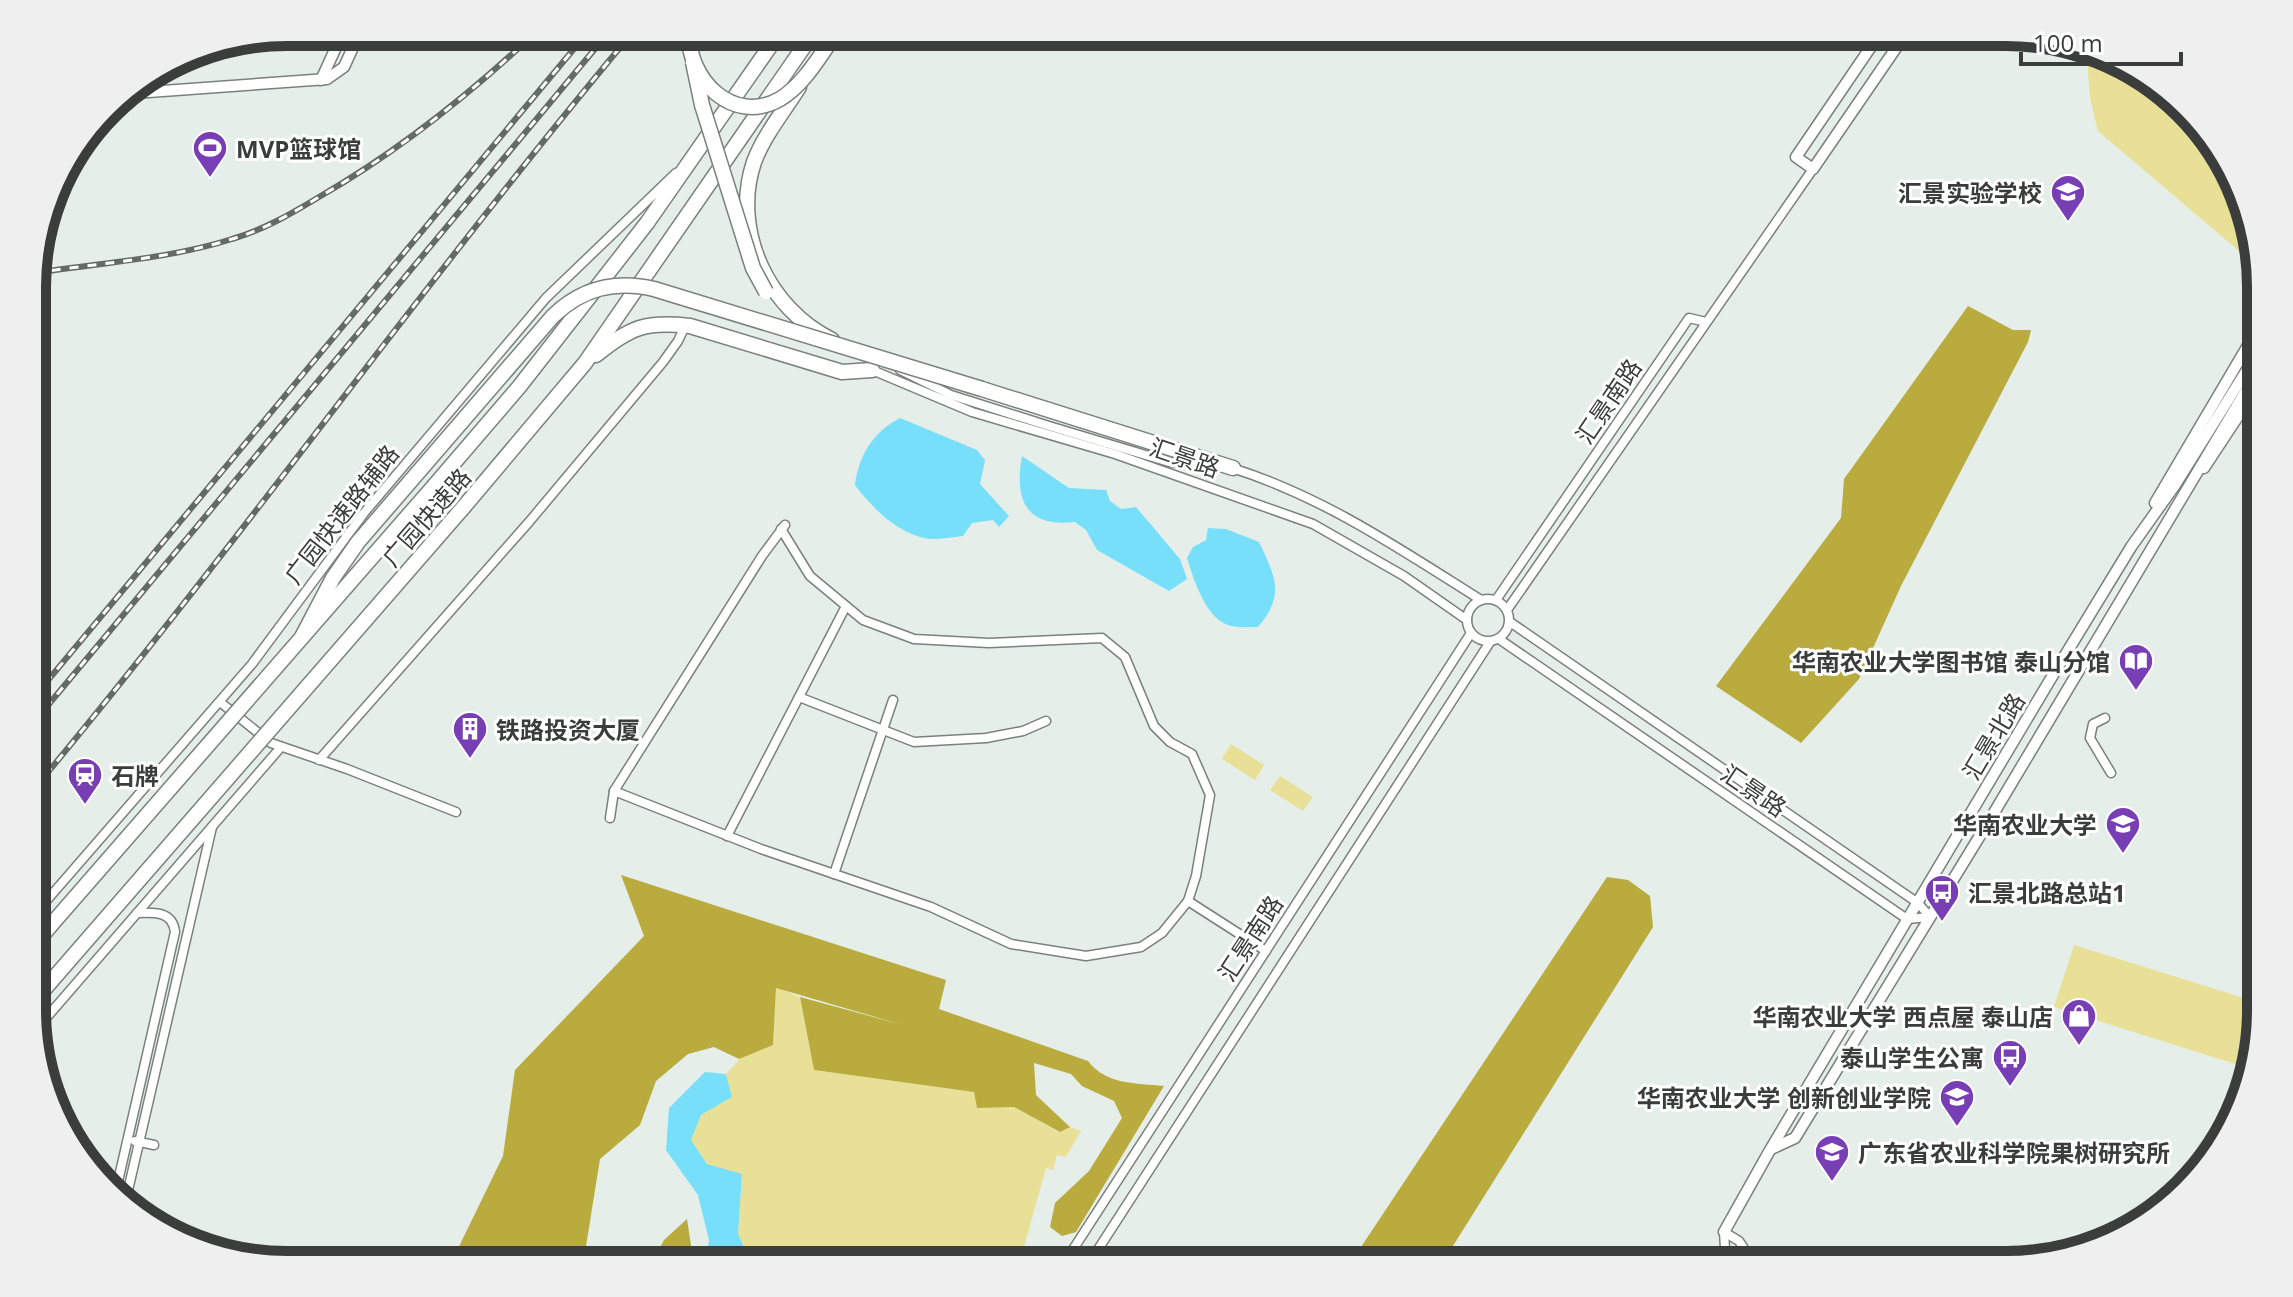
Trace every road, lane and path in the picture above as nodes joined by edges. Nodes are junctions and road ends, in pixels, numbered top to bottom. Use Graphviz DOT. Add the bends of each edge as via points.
graph roads {
  1 [pos="1871,46"];
  2 [pos="1897,46"];
  3 [pos="336,47"];
  4 [pos="353,47"];
  5 [pos="691,47"];
  6 [pos="770,47"];
  7 [pos="804,47"];
  8 [pos="827,47"];
  9 [pos="693,62"];
  10 [pos="321,80"];
  11 [pos="803,80"];
  12 [pos="145,92"];
  13 [pos="697,153"];
  14 [pos="1813,169"];
  15 [pos="770,291"];
  16 [pos="1706,322"];
  17 [pos="685,326"];
  18 [pos="2246,348"];
  19 [pos="585,363"];
  20 [pos="873,364"];
  21 [pos="2246,377"];
  22 [pos="2246,380"];
  23 [pos="2246,405"];
  24 [pos="1233,468"];
  25 [pos="2180,498"];
  26 [pos="2131,547"];
  27 [pos="1481,600"];
  28 [pos="1496,600"];
  29 [pos="846,606"];
  30 [pos="1507,610"];
  31 [pos="1467,620"];
  32 [pos="1510,622"];
  33 [pos="1471,633"];
  34 [pos="302,637"];
  35 [pos="1495,640"];
  36 [pos="799,697"];
  37 [pos="893,700"];
  38 [pos="220,702"];
  39 [pos="2105,718"];
  40 [pos="1046,721"];
  41 [pos="884,731"];
  42 [pos="281,747"];
  43 [pos="319,760"];
  44 [pos="2111,773"];
  45 [pos="614,791"];
  46 [pos="456,812"];
  47 [pos="610,818"];
  48 [pos="212,827"];
  49 [pos="727,836"];
  50 [pos="834,874"];
  51 [pos="46,901"];
  52 [pos="1188,901"];
  53 [pos="1918,903"];
  54 [pos="137,913"];
  55 [pos="1930,917"];
  56 [pos="1907,919"];
  57 [pos="46,931"];
  58 [pos="1266,951"];
  59 [pos="46,987"];
  60 [pos="46,1018"];
  61 [pos="127,1139"];
  62 [pos="139,1142"];
  63 [pos="154,1145"];
  64 [pos="1770,1150"];
  65 [pos="118,1181"];
  66 [pos="128,1190"];
  67 [pos="1724,1232"];
  68 [pos="1725,1250"];
  69 [pos="1745,1250"];
  70 [pos="1072,1251"];
  71 [pos="1097,1251"];
  1 -- 14 [label="street" via="1796,157"];
  2 -- 14 [label="street, 汇景南路"];
  3 -- 10 [label="street"];
  4 -- 10 [label="street" via="340,72"];
  5 -- 9 [label="highway, bridge"];
  6 -- 13 [label="highway, 广园快速路"];
  7 -- 19 [label="highway, 广园快速路"];
  8 -- 11 [label="highway, bridge"];
  9 -- 11 [label="highway, bridge" via="714,93 742,104 769,104"];
  9 -- 15 [label="highway, bridge" via="749,256"];
  10 -- 12 [label="street"];
  11 -- 15 [label="highway, bridge" via="761,147 747,193 749,225"];
  13 -- 34 [label="highway, 广园快速路, bridge" via="519,387"];
  13 -- 38 [label="street, 广园快速路辅路" via="546,298 364,513"];
  14 -- 16 [label="street, 汇景南路"];
  15 -- 20 [label="highway" via="782,314 801,330"];
  16 -- 28 [label="street, 汇景南路" via="1689,318"];
  16 -- 30 [label="street, 汇景南路"];
  17 -- 19 [label="highway" via="635,329"];
  17 -- 20 [label="highway" via="842,372"];
  17 -- 43 [label="street" via="663,362 547,501"];
  18 -- 26 [label="street"];
  19 -- 59 [label="highway, 广园快速路, bridge"];
  20 -- 24 [label="street, 汇景路" via="951,395 1169,462"];
  20 -- 31 [label="street, 汇景路" via="972,412 1115,454 1313,524 1404,576"];
  21 -- 26 [label="street, 汇景北路"];
  22 -- 25 [label="street, 汇景北路"];
  23 -- 25 [label="street"];
  24 -- 27 [label="street, 汇景路" via="1358,522"];
  24 -- 34 [label="highway, bridge" via="654,289 605,286 574,298 553,316 358,542"];
  25 -- 55 [label="street, 汇景北路"];
  26 -- 53 [label="street, 汇景北路"];
  27 -- 28 [label="street"];
  27 -- 31 [label="street"];
  28 -- 30 [label="street"];
  29 -- 36 [label="street"];
  29 -- 45 [label="street" via="810,576 783,527"];
  29 -- 52 [label="street" via="863,620 914,639 989,643 1102,638 1125,657 1154,726 1192,754 1210,795"];
  30 -- 32 [label="street"];
  31 -- 33 [label="street"];
  32 -- 35 [label="street"];
  32 -- 53 [label="street, 汇景路"];
  33 -- 35 [label="street"];
  33 -- 58 [label="street, 汇景南路"];
  34 -- 57 [label="highway, 广园快速路, bridge"];
  35 -- 56 [label="street, 汇景路"];
  35 -- 71 [label="street, 汇景南路"];
  36 -- 41 [label="street"];
  36 -- 49 [label="street"];
  37 -- 41 [label="street"];
  38 -- 42 [label="street"];
  38 -- 51 [label="street, 广园快速路辅路"];
  39 -- 44 [label="street" via="2093,724 2090,738"];
  40 -- 41 [label="street" via="986,738 914,742"];
  41 -- 50 [label="street"];
  42 -- 43 [label="street"];
  42 -- 48 [label="street"];
  43 -- 46 [label="street"];
  45 -- 47 [label="street"];
  45 -- 49 [label="street"];
  48 -- 54 [label="street"];
  48 -- 62 [label="street"];
  49 -- 50 [label="street"];
  50 -- 52 [label="street" via="931,907 1011,944 1086,956 1141,947 1162,933"];
  52 -- 58 [label="street"];
  53 -- 55 [label="street, 汇景路"];
  53 -- 56 [label="street, 汇景北路"];
  54 -- 60 [label="street"];
  54 -- 61 [label="street" via="165,915 175,932"];
  55 -- 56 [label="street"];
  55 -- 64 [label="street, 汇景北路" via="1795,1138"];
  56 -- 64 [label="street, 汇景北路"];
  58 -- 70 [label="street, 汇景南路"];
  61 -- 62 [label="street"];
  61 -- 65 [label="street"];
  62 -- 63 [label="street"];
  62 -- 66 [label="street"];
  64 -- 67 [label="street, 汇景北路"];
  67 -- 68 [label="street"];
  67 -- 69 [label="street"];
}
